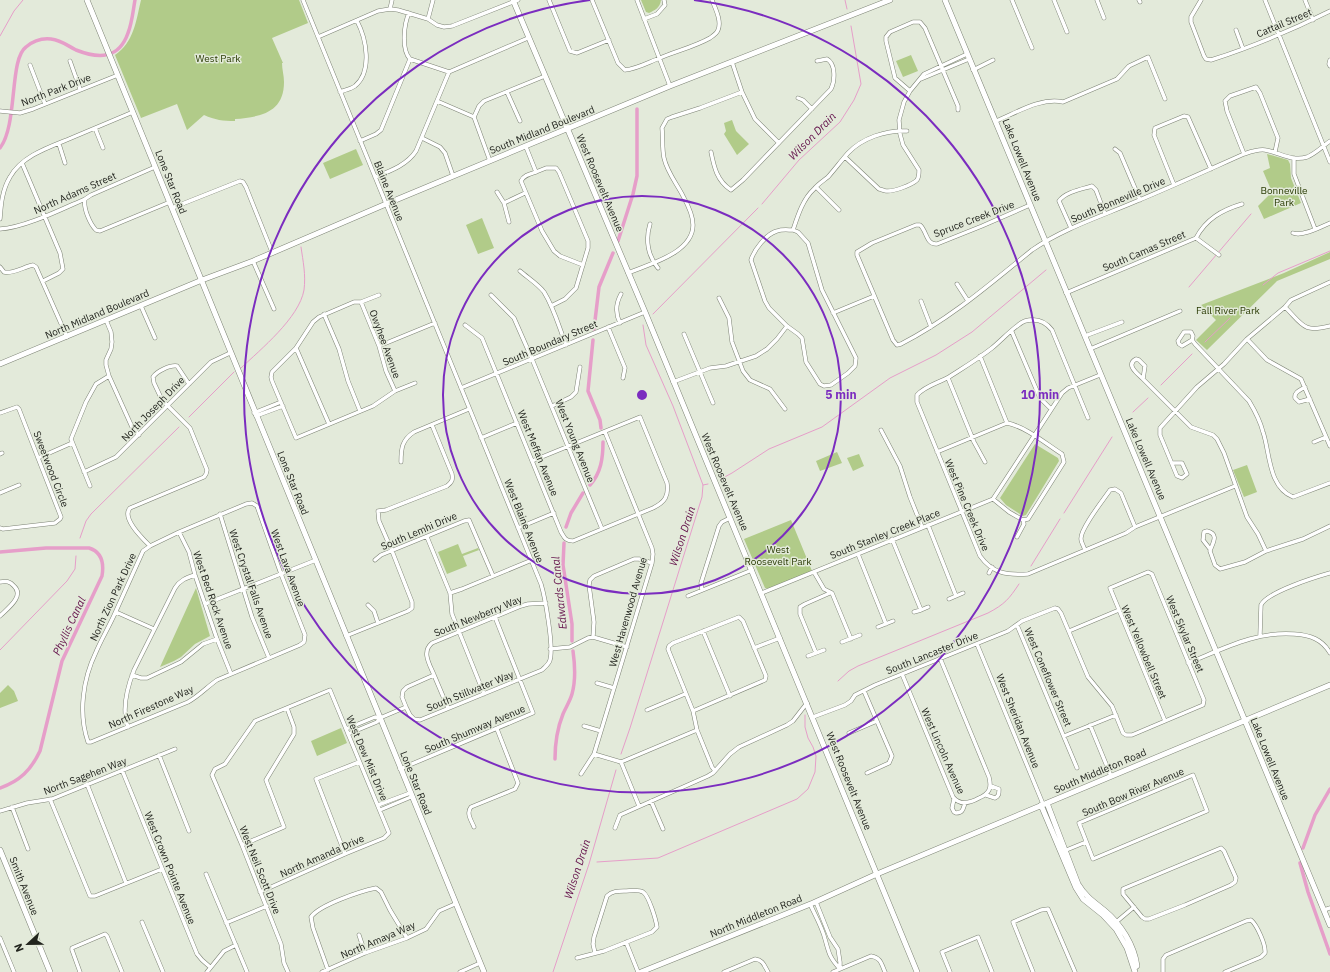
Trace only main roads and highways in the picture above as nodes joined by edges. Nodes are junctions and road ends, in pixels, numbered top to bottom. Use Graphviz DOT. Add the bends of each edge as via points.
graph roads {
  1 [pos="87,0"];
  2 [pos="890,0"];
  3 [pos="945,0"];
  4 [pos="515,1"];
  5 [pos="568,129"];
  6 [pos="202,280"];
  7 [pos="0,364"];
  8 [pos="1330,685"];
  9 [pos="1244,720"];
  10 [pos="1044,804"];
  11 [pos="0,850"];
  12 [pos="876,874"];
  13 [pos="1327,913"];
  14 [pos="1330,926"];
  15 [pos="1135,970"];
  16 [pos="50,972"];
  17 [pos="484,972"];
  18 [pos="639,972"];
  19 [pos="917,972"];
  1 -- 6 [label="main road, Lone Star Road"];
  2 -- 5 [label="main road, South Midland Boulevard"];
  3 -- 9 [label="main road, Lake Lowell Avenue"];
  4 -- 5 [label="main road, West Roosevelt Avenue" via="528,38"];
  5 -- 6 [label="main road, South Midland Boulevard"];
  5 -- 12 [label="main road, West Roosevelt Avenue" via="762,593"];
  6 -- 7 [label="main road, North Midland Boulevard"];
  6 -- 17 [label="main road, Lone Star Road"];
  8 -- 9 [label="main road, South Middleton Road"];
  9 -- 10 [label="main road, South Middleton Road"];
  9 -- 13 [label="main road, Lake Lowell Avenue"];
  10 -- 12 [label="main road, South Middleton Road"];
  10 -- 15 [label="main road" via="1080,895 1115,923"];
  11 -- 16 [label="main road, Smith Avenue"];
  12 -- 18 [label="main road, North Middleton Road" via="813,903"];
  12 -- 19 [label="main road, West Roosevelt Avenue"];
  13 -- 14 [label="main road, Lake Lowell Avenue"];
}
